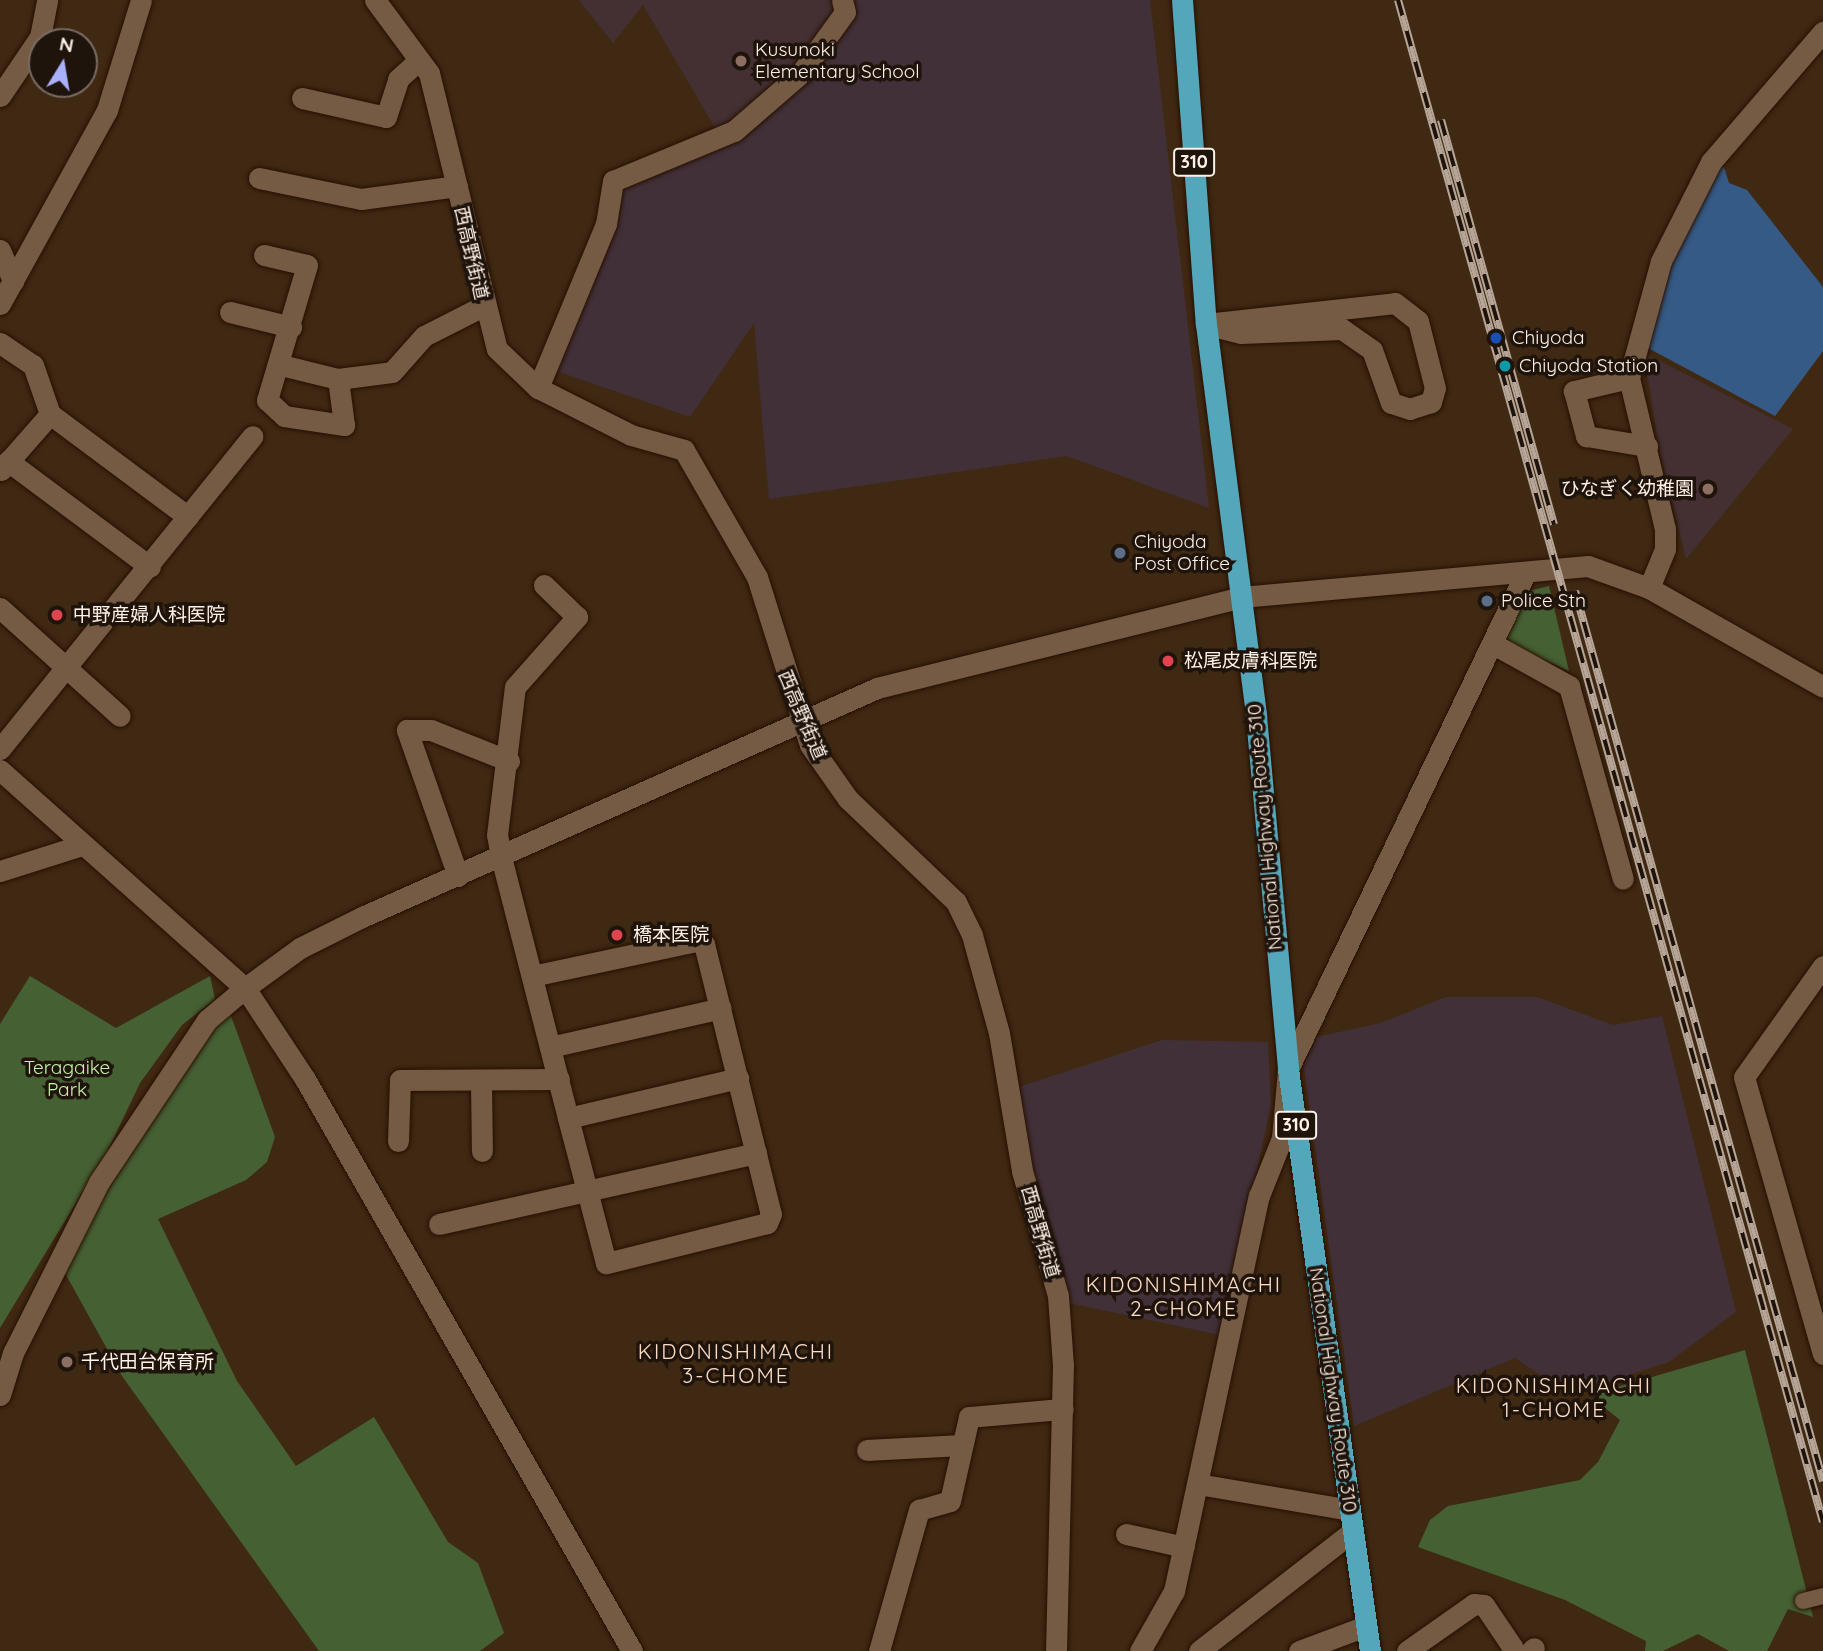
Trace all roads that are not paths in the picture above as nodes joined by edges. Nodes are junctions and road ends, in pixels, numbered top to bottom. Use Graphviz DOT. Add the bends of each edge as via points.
graph roads {
  1 [pos="47,0"];
  2 [pos="141,0"];
  3 [pos="375,0"];
  4 [pos="842,0"];
  5 [pos="1182,0"];
  6 [pos="1823,32"];
  7 [pos="419,60"];
  8 [pos="0,96"];
  9 [pos="302,98"];
  10 [pos="259,178"];
  11 [pos="457,186"];
  12 [pos="0,250"];
  13 [pos="264,256"];
  14 [pos="13,281"];
  15 [pos="0,304"];
  16 [pos="483,306"];
  17 [pos="230,312"];
  18 [pos="1206,324"];
  19 [pos="290,327"];
  20 [pos="0,343"];
  21 [pos="281,365"];
  22 [pos="1629,378"];
  23 [pos="338,379"];
  24 [pos="538,388"];
  25 [pos="50,414"];
  26 [pos="253,436"];
  27 [pos="1647,446"];
  28 [pos="4,466"];
  29 [pos="188,517"];
  30 [pos="150,567"];
  31 [pos="1525,574"];
  32 [pos="544,585"];
  33 [pos="1649,588"];
  34 [pos="1241,597"];
  35 [pos="0,608"];
  36 [pos="1495,645"];
  37 [pos="69,668"];
  38 [pos="1821,682"];
  39 [pos="120,716"];
  40 [pos="800,720"];
  41 [pos="0,749"];
  42 [pos="509,761"];
  43 [pos="0,770"];
  44 [pos="82,845"];
  45 [pos="501,857"];
  46 [pos="0,871"];
  47 [pos="458,876"];
  48 [pos="1623,879"];
  49 [pos="1823,966"];
  50 [pos="532,976"];
  51 [pos="244,988"];
  52 [pos="721,1008"];
  53 [pos="550,1046"];
  54 [pos="1288,1069"];
  55 [pos="738,1078"];
  56 [pos="558,1079"];
  57 [pos="481,1083"];
  58 [pos="568,1118"];
  59 [pos="398,1141"];
  60 [pos="482,1151"];
  61 [pos="756,1153"];
  62 [pos="587,1190"];
  63 [pos="439,1224"];
  64 [pos="1817,1314"];
  65 [pos="1823,1354"];
  66 [pos="0,1395"];
  67 [pos="1063,1409"];
  68 [pos="961,1446"];
  69 [pos="867,1450"];
  70 [pos="1198,1484"];
  71 [pos="1351,1521"];
  72 [pos="1126,1534"];
  73 [pos="1185,1547"];
  74 [pos="1823,1596"];
  75 [pos="1802,1601"];
  76 [pos="1366,1626"];
  77 [pos="1526,1649"];
  78 [pos="632,1651"];
  79 [pos="880,1651"];
  80 [pos="1056,1651"];
  81 [pos="1140,1651"];
  82 [pos="1201,1651"];
  83 [pos="1299,1651"];
  84 [pos="1370,1651"];
  85 [pos="1407,1651"];
  1 -- 8 [label="street" via="40,37"];
  2 -- 14 [label="street" via="107,110"];
  3 -- 7 [label="street, 西高野街道"];
  4 -- 24 [label="street" via="845,12 802,73 733,131 613,181 606,224"];
  5 -- 18 [label="highway, National Highway Route 310 / 310"];
  6 -- 22 [label="street" via="1693,189 1661,261"];
  7 -- 9 [label="street" via="398,79 386,117"];
  7 -- 11 [label="street, 西高野街道" via="429,73"];
  10 -- 11 [label="street" via="357,203"];
  11 -- 16 [label="street, 西高野街道"];
  12 -- 14 [label="street"];
  13 -- 19 [label="street" via="307,265"];
  14 -- 15 [label="street"];
  16 -- 23 [label="street" via="424,336 392,372"];
  16 -- 24 [label="street, 西高野街道" via="497,349"];
  17 -- 19 [label="street"];
  18 -- 18 [label="street" via="1236,316 1405,306 1418,321 1434,396 1410,409 1391,403 1372,350 1342,329 1241,332"];
  18 -- 34 [label="highway, National Highway Route 310 / 310"];
  19 -- 21 [label="street"];
  20 -- 25 [label="street" via="33,365"];
  21 -- 23 [label="street"];
  21 -- 23 [label="street" via="267,400 284,416 344,425"];
  22 -- 27 [label="street"];
  22 -- 27 [label="street" via="1574,391 1586,436"];
  24 -- 40 [label="street, 西高野街道" via="631,435 684,450 757,577"];
  25 -- 28 [label="street"];
  25 -- 29 [label="street"];
  26 -- 29 [label="street"];
  27 -- 33 [label="street" via="1665,529 1665,549"];
  28 -- 30 [label="street"];
  29 -- 30 [label="street"];
  30 -- 37 [label="street"];
  31 -- 33 [label="street" via="1588,566"];
  31 -- 34 [label="street"];
  31 -- 36 [label="street"];
  32 -- 42 [label="street" via="577,617 514,687"];
  33 -- 38 [label="street"];
  34 -- 40 [label="street" via="1030,645 877,688"];
  34 -- 54 [label="highway, National Highway Route 310 / 310"];
  35 -- 37 [label="street"];
  36 -- 48 [label="street" via="1569,686"];
  36 -- 54 [label="street"];
  37 -- 39 [label="street"];
  37 -- 41 [label="street"];
  40 -- 45 [label="street"];
  40 -- 67 [label="street, 西高野街道" via="826,772 956,902 972,935 999,1033 1022,1171 1058,1296"];
  42 -- 45 [label="street" via="497,835"];
  42 -- 47 [label="street" via="431,730 407,730"];
  43 -- 44 [label="street"];
  44 -- 46 [label="street"];
  44 -- 51 [label="street"];
  45 -- 47 [label="street"];
  45 -- 50 [label="street"];
  47 -- 51 [label="street" via="300,948"];
  49 -- 64 [label="street" via="1744,1077"];
  50 -- 52 [label="street" via="696,940 707,952"];
  50 -- 53 [label="street"];
  51 -- 66 [label="street" via="207,1020 99,1182 13,1353"];
  51 -- 78 [label="street" via="305,1079"];
  52 -- 53 [label="street"];
  52 -- 55 [label="street"];
  53 -- 56 [label="street"];
  54 -- 70 [label="street" via="1282,1138 1259,1196"];
  54 -- 71 [label="highway, National Highway Route 310 / 310"];
  55 -- 58 [label="street"];
  55 -- 61 [label="street"];
  56 -- 57 [label="street"];
  56 -- 58 [label="street"];
  57 -- 59 [label="street" via="400,1080"];
  57 -- 60 [label="street"];
  58 -- 62 [label="street"];
  61 -- 62 [label="street"];
  61 -- 62 [label="street" via="771,1214 767,1223 606,1262"];
  62 -- 63 [label="street"];
  64 -- 65 [label="street"];
  67 -- 68 [label="street" via="969,1417"];
  67 -- 80 [label="street, 西高野街道"];
  68 -- 69 [label="street"];
  68 -- 79 [label="street" via="950,1501 919,1510"];
  70 -- 71 [label="street"];
  70 -- 73 [label="street"];
  71 -- 76 [label="highway, National Highway Route 310 / 310"];
  71 -- 82 [label="street"];
  72 -- 73 [label="street"];
  73 -- 81 [label="street" via="1163,1618"];
  74 -- 75 [label="street"];
  76 -- 83 [label="street"];
  76 -- 84 [label="highway, National Highway Route 310 / 310"];
  77 -- 85 [label="street" via="1484,1605 1474,1604"];
}
